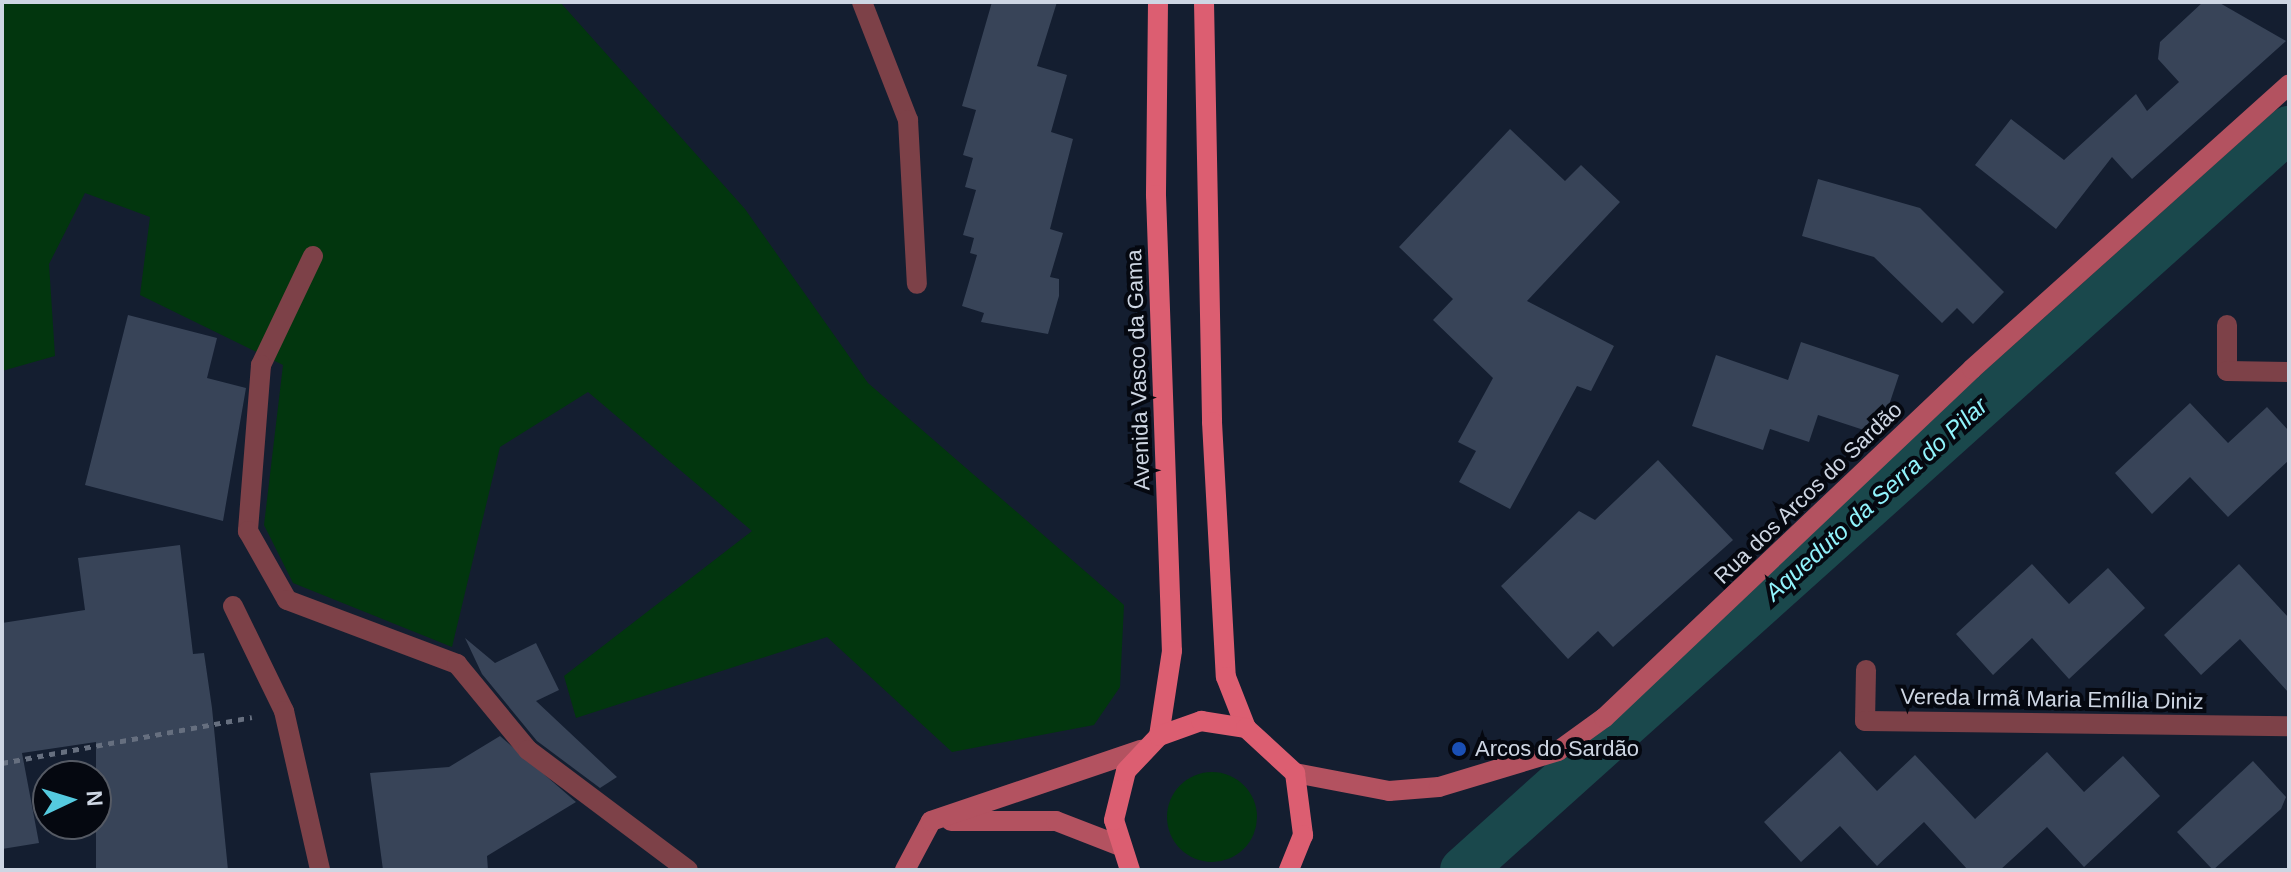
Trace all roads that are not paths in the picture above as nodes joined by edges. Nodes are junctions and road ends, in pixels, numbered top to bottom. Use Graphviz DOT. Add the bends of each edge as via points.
graph roads {
  1 [pos="862,2"];
  2 [pos="1158,2"];
  3 [pos="1204,2"];
  4 [pos="2289,85"];
  5 [pos="313,256"];
  6 [pos="917,284"];
  7 [pos="2227,325"];
  8 [pos="2289,372"];
  9 [pos="233,606"];
  10 [pos="1866,670"];
  11 [pos="2289,726"];
  12 [pos="1246,728"];
  13 [pos="1159,736"];
  14 [pos="1141,750"];
  15 [pos="1295,773"];
  16 [pos="931,821"];
  17 [pos="1118,845"];
  18 [pos="1291,868"];
  19 [pos="320,870"];
  20 [pos="688,870"];
  21 [pos="905,870"];
  22 [pos="1130,870"];
  1 -- 6 [label="street" via="908,120"];
  2 -- 13 [label="main road, Avenida Vasco da Gama" via="1156,195 1172,651"];
  3 -- 12 [label="main road" via="1212,438 1226,677"];
  4 -- 15 [label="main road, Rua dos Arcos do Sardão" via="1972,369 1604,718 1558,751 1499,774 1427,788 1389,791"];
  5 -- 20 [label="street" via="261,365 248,531 287,600 457,664 528,750"];
  7 -- 8 [label="street" via="2227,371"];
  9 -- 19 [label="street" via="284,711"];
  10 -- 11 [label="street, Vereda Irmã Maria Emília Diniz" via="1865,721"];
  12 -- 13 [label="main road" via="1201,721"];
  12 -- 15 [label="main road"];
  13 -- 14 [label="main road"];
  14 -- 16 [label="main road"];
  14 -- 17 [label="main road" via="1116,794"];
  15 -- 18 [label="main road" via="1304,804"];
  16 -- 17 [label="main road" via="1056,821"];
  16 -- 21 [label="main road"];
  17 -- 22 [label="main road"];
}
